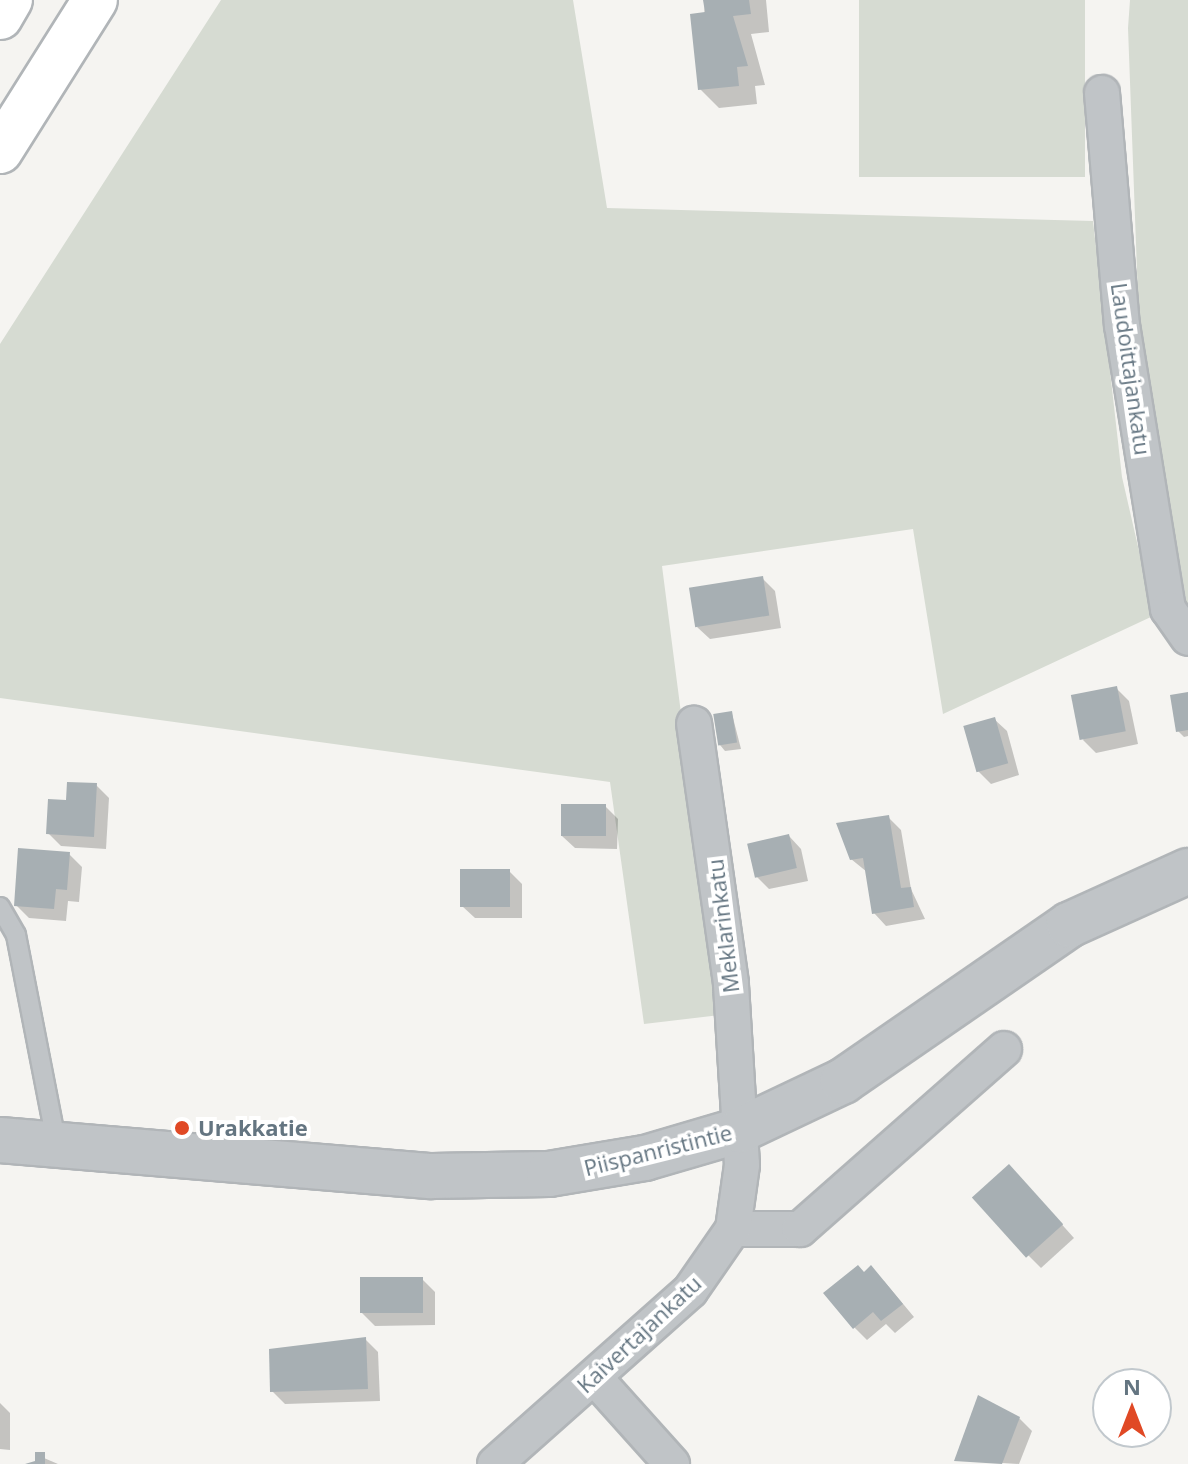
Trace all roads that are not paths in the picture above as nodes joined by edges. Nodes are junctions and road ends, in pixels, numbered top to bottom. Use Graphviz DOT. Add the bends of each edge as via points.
graph roads {
  1 [pos="10,0"];
  2 [pos="95,0"];
  3 [pos="0,17"];
  4 [pos="1102,93"];
  5 [pos="0,151"];
  6 [pos="1188,638"];
  7 [pos="694,724"];
  8 [pos="1188,871"];
  9 [pos="0,907"];
  10 [pos="1004,1049"];
  11 [pos="740,1130"];
  12 [pos="3,1141"];
  13 [pos="57,1145"];
  14 [pos="733,1229"];
  15 [pos="594,1377"];
  16 [pos="495,1464"];
  17 [pos="672,1464"];
  1 -- 3 [label="highway"];
  2 -- 5 [label="highway"];
  4 -- 6 [label="street, Laudoittajankatu" via="1122,325 1168,609"];
  7 -- 11 [label="street, Meklarinkatu" via="723,899"];
  8 -- 11 [label="street, Piispanristintie" via="1069,925 843,1081"];
  9 -- 13 [label="lane" via="16,935"];
  10 -- 14 [label="street" via="800,1229"];
  11 -- 13 [label="street, Piispanristintie" via="645,1158 549,1174 432,1176"];
  11 -- 14 [label="street"];
  12 -- 13 [label="street, Piispanristintie"];
  14 -- 15 [label="street, Kaivertajankatu" via="690,1291"];
  15 -- 16 [label="street, Kaivertajankatu"];
  15 -- 17 [label="street"];
}
